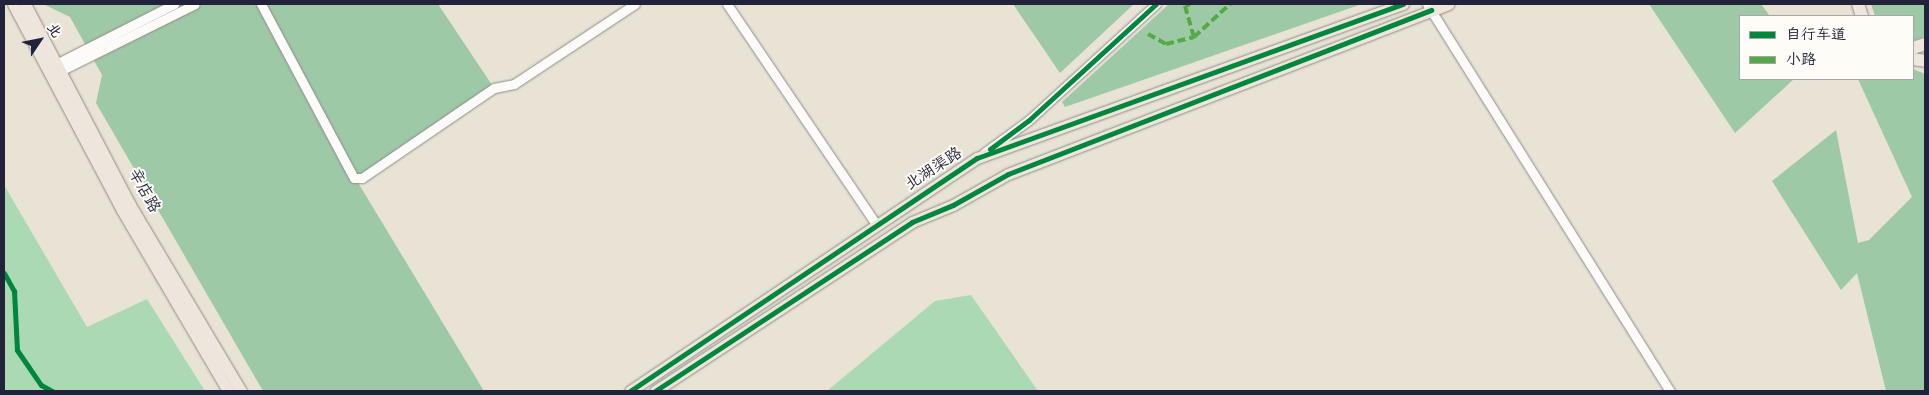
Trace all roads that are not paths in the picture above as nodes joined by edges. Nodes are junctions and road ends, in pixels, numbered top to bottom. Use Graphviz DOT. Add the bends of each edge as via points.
graph roads {
  1 [pos="13,4"];
  2 [pos="25,4"];
  3 [pos="174,4"];
  4 [pos="195,4"];
  5 [pos="261,4"];
  6 [pos="635,4"];
  7 [pos="727,4"];
  8 [pos="1156,4"];
  9 [pos="1403,4"];
  10 [pos="1448,4"];
  11 [pos="1429,7"];
  12 [pos="54,69"];
  13 [pos="977,158"];
  14 [pos="876,224"];
  15 [pos="228,391"];
  16 [pos="241,391"];
  17 [pos="630,391"];
  18 [pos="655,391"];
  19 [pos="1670,391"];
  1 -- 12 [label="main road, 辛店路"];
  2 -- 12 [label="main road, 辛店路"];
  3 -- 12 [label="street"];
  4 -- 12 [label="street"];
  5 -- 6 [label="street" via="354,178 362,178 494,88 514,84"];
  7 -- 14 [label="street"];
  8 -- 13 [label="street" via="1029,120"];
  9 -- 13 [label="main road, 北湖渠路"];
  10 -- 11 [label="main road, 北湖渠路"];
  11 -- 18 [label="main road, 北湖渠路" via="1008,174 953,205 912,222"];
  11 -- 19 [label="street"];
  12 -- 15 [label="main road, 辛店路" via="130,225"];
  12 -- 16 [label="main road, 辛店路" via="130,205"];
  13 -- 14 [label="main road, 北湖渠路"];
  14 -- 17 [label="main road, 北湖渠路"];
}
